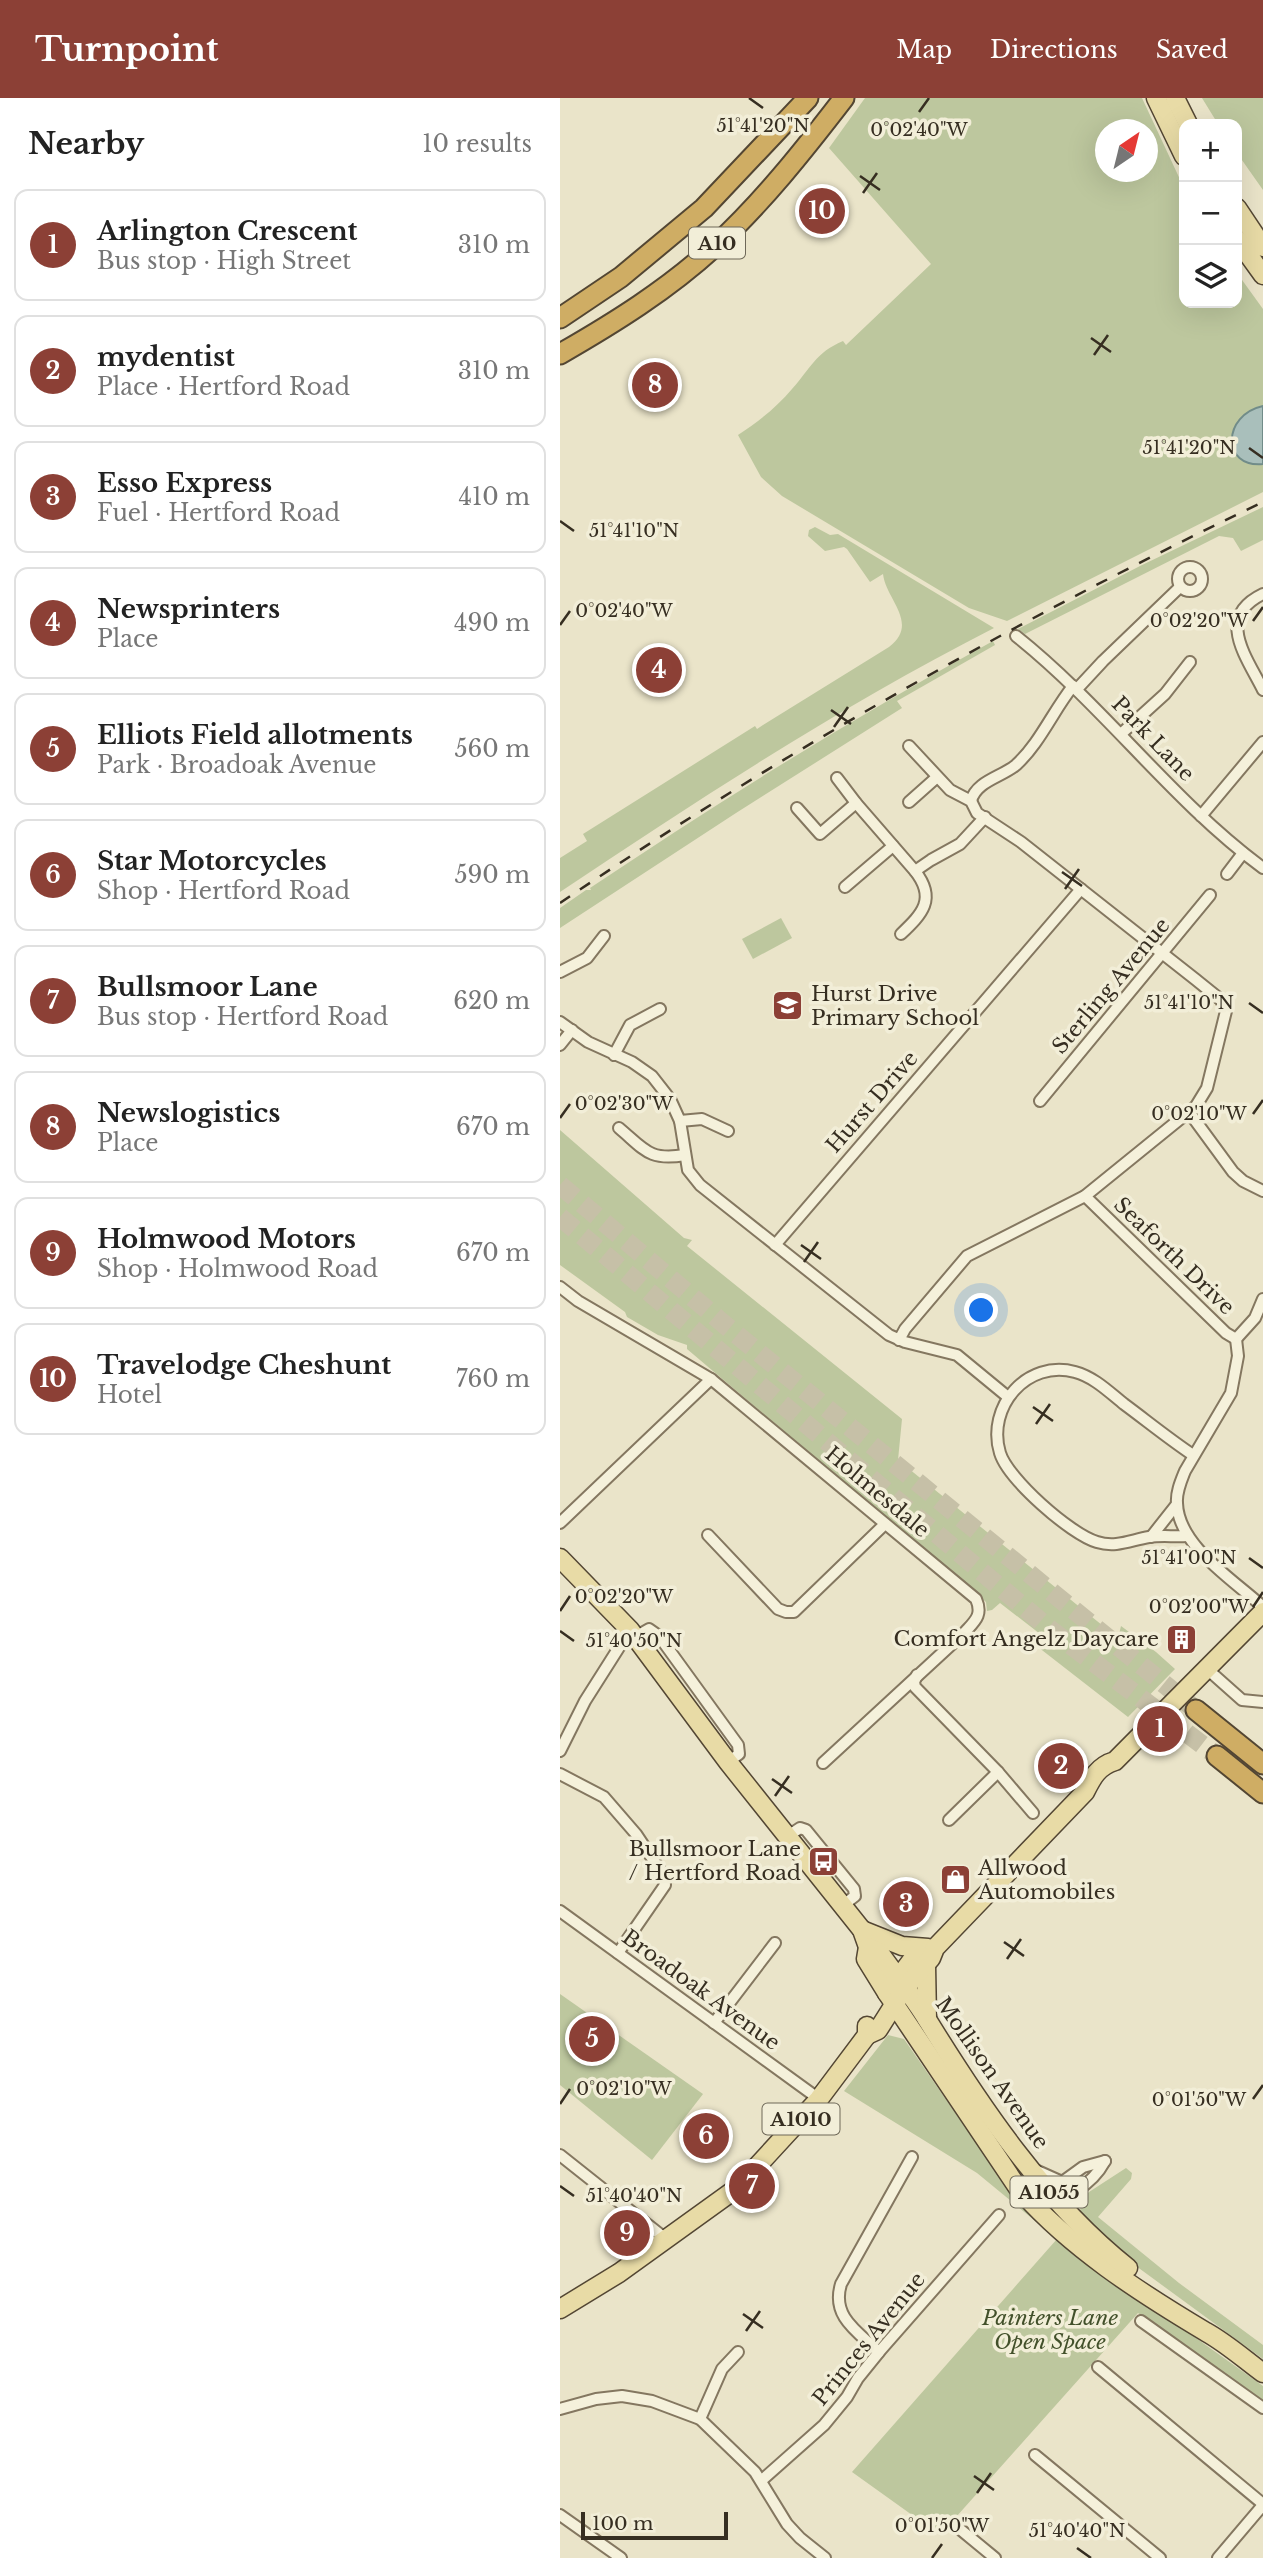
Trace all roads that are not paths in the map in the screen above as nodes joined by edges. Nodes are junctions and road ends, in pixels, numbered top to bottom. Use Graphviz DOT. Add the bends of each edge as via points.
graph roads {
  1 [pos="807,98"];
  2 [pos="844,98"];
  3 [pos="1156,98"];
  4 [pos="1175,98"];
  5 [pos="1186,119"];
  6 [pos="1179,146"];
  7 [pos="1242,216"];
  8 [pos="1241,245"];
  9 [pos="1263,247"];
  10 [pos="1263,275"];
  11 [pos="560,318"];
  12 [pos="560,354"];
  13 [pos="1180,587"];
  14 [pos="1263,594"];
  15 [pos="1016,636"];
  16 [pos="1190,662"];
  17 [pos="1075,687"];
  18 [pos="1263,690"];
  19 [pos="1122,733"];
  20 [pos="1263,742"];
  21 [pos="909,746"];
  22 [pos="837,778"];
  23 [pos="936,778"];
  24 [pos="971,801"];
  25 [pos="909,802"];
  26 [pos="856,803"];
  27 [pos="797,808"];
  28 [pos="1200,816"];
  29 [pos="985,817"];
  30 [pos="893,846"];
  31 [pos="1243,853"];
  32 [pos="1263,868"];
  33 [pos="915,871"];
  34 [pos="1227,874"];
  35 [pos="845,887"];
  36 [pos="1081,889"];
  37 [pos="1210,895"];
  38 [pos="901,934"];
  39 [pos="604,936"];
  40 [pos="1163,954"];
  41 [pos="560,972"];
  42 [pos="660,1009"];
  43 [pos="560,1021"];
  44 [pos="572,1030"];
  45 [pos="560,1045"];
  46 [pos="614,1055"];
  47 [pos="1040,1101"];
  48 [pos="1189,1112"];
  49 [pos="680,1121"];
  50 [pos="619,1128"];
  51 [pos="728,1131"];
  52 [pos="685,1155"];
  53 [pos="1263,1191"];
  54 [pos="1085,1196"];
  55 [pos="775,1245"];
  56 [pos="560,1287"];
  57 [pos="1263,1299"];
  58 [pos="1236,1339"];
  59 [pos="899,1340"];
  60 [pos="711,1379"];
  61 [pos="1008,1397"];
  62 [pos="1193,1455"];
  63 [pos="1177,1504"];
  64 [pos="560,1523"];
  65 [pos="885,1524"];
  66 [pos="708,1535"];
  67 [pos="1187,1536"];
  68 [pos="1151,1537"];
  69 [pos="560,1558"];
  70 [pos="1263,1606"];
  71 [pos="1263,1612"];
  72 [pos="632,1634"];
  73 [pos="1206,1668"];
  74 [pos="916,1675"];
  75 [pos="1263,1702"];
  76 [pos="1196,1710"];
  77 [pos="560,1751"];
  78 [pos="1217,1756"];
  79 [pos="823,1763"];
  80 [pos="1263,1764"];
  81 [pos="998,1772"];
  82 [pos="560,1774"];
  83 [pos="1263,1793"];
  84 [pos="1033,1813"];
  85 [pos="949,1821"];
  86 [pos="560,1911"];
  87 [pos="862,1930"];
  88 [pos="775,1943"];
  89 [pos="618,1952"];
  90 [pos="927,1954"];
  91 [pos="896,1991"];
  92 [pos="928,2020"];
  93 [pos="714,2023"];
  94 [pos="872,2033"];
  95 [pos="915,2037"];
  96 [pos="819,2099"];
  97 [pos="560,2155"];
  98 [pos="912,2157"];
  99 [pos="1062,2190"];
  100 [pos="1036,2208"];
  101 [pos="999,2215"];
  102 [pos="667,2240"];
  103 [pos="560,2309"];
  104 [pos="1141,2320"];
  105 [pos="1207,2332"];
  106 [pos="738,2352"];
  107 [pos="879,2352"];
  108 [pos="1098,2367"];
  109 [pos="1263,2373"];
  110 [pos="1263,2408"];
  111 [pos="560,2409"];
  112 [pos="700,2419"];
  113 [pos="1035,2455"];
  114 [pos="762,2480"];
  115 [pos="1263,2505"];
  116 [pos="560,2515"];
  117 [pos="961,2530"];
  118 [pos="621,2558"];
  119 [pos="825,2558"];
  120 [pos="995,2558"];
  121 [pos="1160,2558"];
  122 [pos="1218,2558"];
  1 -- 11 [label="highway, A10" via="704,208 621,277"];
  2 -- 12 [label="highway, A10" via="782,176 714,247 643,303"];
  3 -- 6 [label="main road"];
  4 -- 5 [label="main road"];
  7 -- 9 [label="main road"];
  8 -- 10 [label="main road"];
  13 -- 17 [label="street"];
  14 -- 18 [label="street" via="1245,605 1236,629"];
  15 -- 17 [label="street, Park Lane"];
  16 -- 19 [label="street" via="1165,694"];
  17 -- 19 [label="street, Park Lane"];
  17 -- 24 [label="street" via="1022,759 979,787"];
  19 -- 28 [label="street, Park Lane"];
  20 -- 28 [label="street"];
  21 -- 23 [label="street"];
  22 -- 26 [label="street"];
  23 -- 24 [label="street"];
  23 -- 25 [label="street"];
  24 -- 29 [label="street"];
  26 -- 27 [label="street" via="820,834"];
  26 -- 30 [label="street"];
  28 -- 31 [label="street, Park Lane"];
  29 -- 33 [label="street" via="960,844"];
  29 -- 36 [label="street"];
  30 -- 33 [label="street"];
  30 -- 35 [label="street"];
  31 -- 32 [label="street, Park Lane"];
  31 -- 34 [label="street"];
  33 -- 38 [label="street" via="925,887 925,905"];
  36 -- 40 [label="street"];
  36 -- 55 [label="street, Hurst Drive"];
  37 -- 40 [label="street, Sterling Avenue"];
  39 -- 41 [label="street" via="587,958"];
  40 -- 47 [label="street, Sterling Avenue"];
  40 -- 48 [label="street" via="1219,998 1226,1009 1207,1088"];
  42 -- 46 [label="street" via="630,1025"];
  43 -- 44 [label="street"];
  44 -- 45 [label="street"];
  44 -- 46 [label="street"];
  46 -- 49 [label="street" via="652,1076"];
  48 -- 53 [label="street" via="1233,1172"];
  48 -- 54 [label="street"];
  49 -- 51 [label="street" via="702,1119"];
  49 -- 52 [label="street"];
  50 -- 52 [label="street" via="658,1157"];
  52 -- 55 [label="street" via="691,1175"];
  54 -- 58 [label="street, Seaforth Drive"];
  54 -- 59 [label="street" via="967,1256"];
  55 -- 59 [label="street"];
  56 -- 60 [label="street, Holmesdale"];
  57 -- 58 [label="street" via="1255,1318"];
  58 -- 62 [label="street, Seaforth Drive" via="1238,1356 1231,1393"];
  59 -- 61 [label="street" via="957,1355"];
  60 -- 64 [label="street"];
  60 -- 65 [label="street, Holmesdale"];
  61 -- 62 [label="street" via="1043,1373 1075,1372 1100,1385"];
  61 -- 68 [label="street" via="998,1423 999,1446 1007,1468 1019,1482 1087,1538 1119,1544"];
  62 -- 63 [label="street" via="1179,1485"];
  63 -- 67 [label="street"];
  63 -- 68 [label="street"];
  65 -- 66 [label="street" via="794,1612 778,1609"];
  65 -- 74 [label="street, Holmesdale" via="976,1599 980,1608 978,1618 965,1632"];
  67 -- 68 [label="street"];
  67 -- 70 [label="street"];
  69 -- 72 [label="main road, A1055"];
  71 -- 73 [label="main road, A1010"];
  72 -- 77 [label="street" via="585,1701"];
  72 -- 87 [label="main road, A1055"];
  73 -- 75 [label="street" via="1242,1700"];
  73 -- 90 [label="main road, A1010" via="1115,1761 1104,1764 1085,1792"];
  74 -- 79 [label="street, Holmesdale"];
  74 -- 81 [label="street" via="915,1687"];
  76 -- 80 [label="highway"];
  78 -- 83 [label="highway"];
  81 -- 84 [label="street"];
  81 -- 85 [label="street"];
  82 -- 89 [label="street" via="604,1797 664,1877 665,1885"];
  86 -- 89 [label="street, Broadoak Avenue"];
  87 -- 90 [label="main road"];
  87 -- 91 [label="main road, A1055" via="868,1947 879,1952"];
  88 -- 93 [label="street"];
  89 -- 93 [label="street, Broadoak Avenue"];
  90 -- 91 [label="main road, A1010"];
  90 -- 92 [label="main road"];
  91 -- 92 [label="main road, Mollison Avenue / A1055"];
  91 -- 94 [label="main road, A1010" via="866,2029"];
  91 -- 95 [label="main road, Mollison Avenue / A1055"];
  92 -- 99 [label="main road, Mollison Avenue / A1055" via="955,2066 1030,2169"];
  93 -- 96 [label="street, Broadoak Avenue"];
  94 -- 95 [label="main road" via="898,2029"];
  94 -- 96 [label="main road, A1010"];
  95 -- 100 [label="main road, Mollison Avenue / A1055"];
  96 -- 102 [label="main road, A1010" via="737,2188"];
  97 -- 102 [label="street"];
  98 -- 107 [label="street" via="837,2298 848,2323"];
  99 -- 100 [label="street"];
  99 -- 105 [label="main road, Mollison Avenue / A1055" via="1070,2214"];
  100 -- 105 [label="main road, Mollison Avenue / A1055" via="1086,2251 1184,2321"];
  101 -- 107 [label="street, Princes Avenue"];
  102 -- 103 [label="main road, A1010"];
  104 -- 110 [label="street"];
  105 -- 109 [label="main road, Mollison Avenue / A1055"];
  106 -- 112 [label="street" via="722,2369"];
  107 -- 114 [label="street, Princes Avenue" via="824,2425"];
  108 -- 115 [label="street"];
  111 -- 112 [label="street" via="622,2396 652,2401"];
  112 -- 114 [label="street"];
  113 -- 121 [label="street"];
  114 -- 119 [label="street" via="787,2524"];
  115 -- 122 [label="street"];
  116 -- 118 [label="street"];
  117 -- 120 [label="street"];
}
